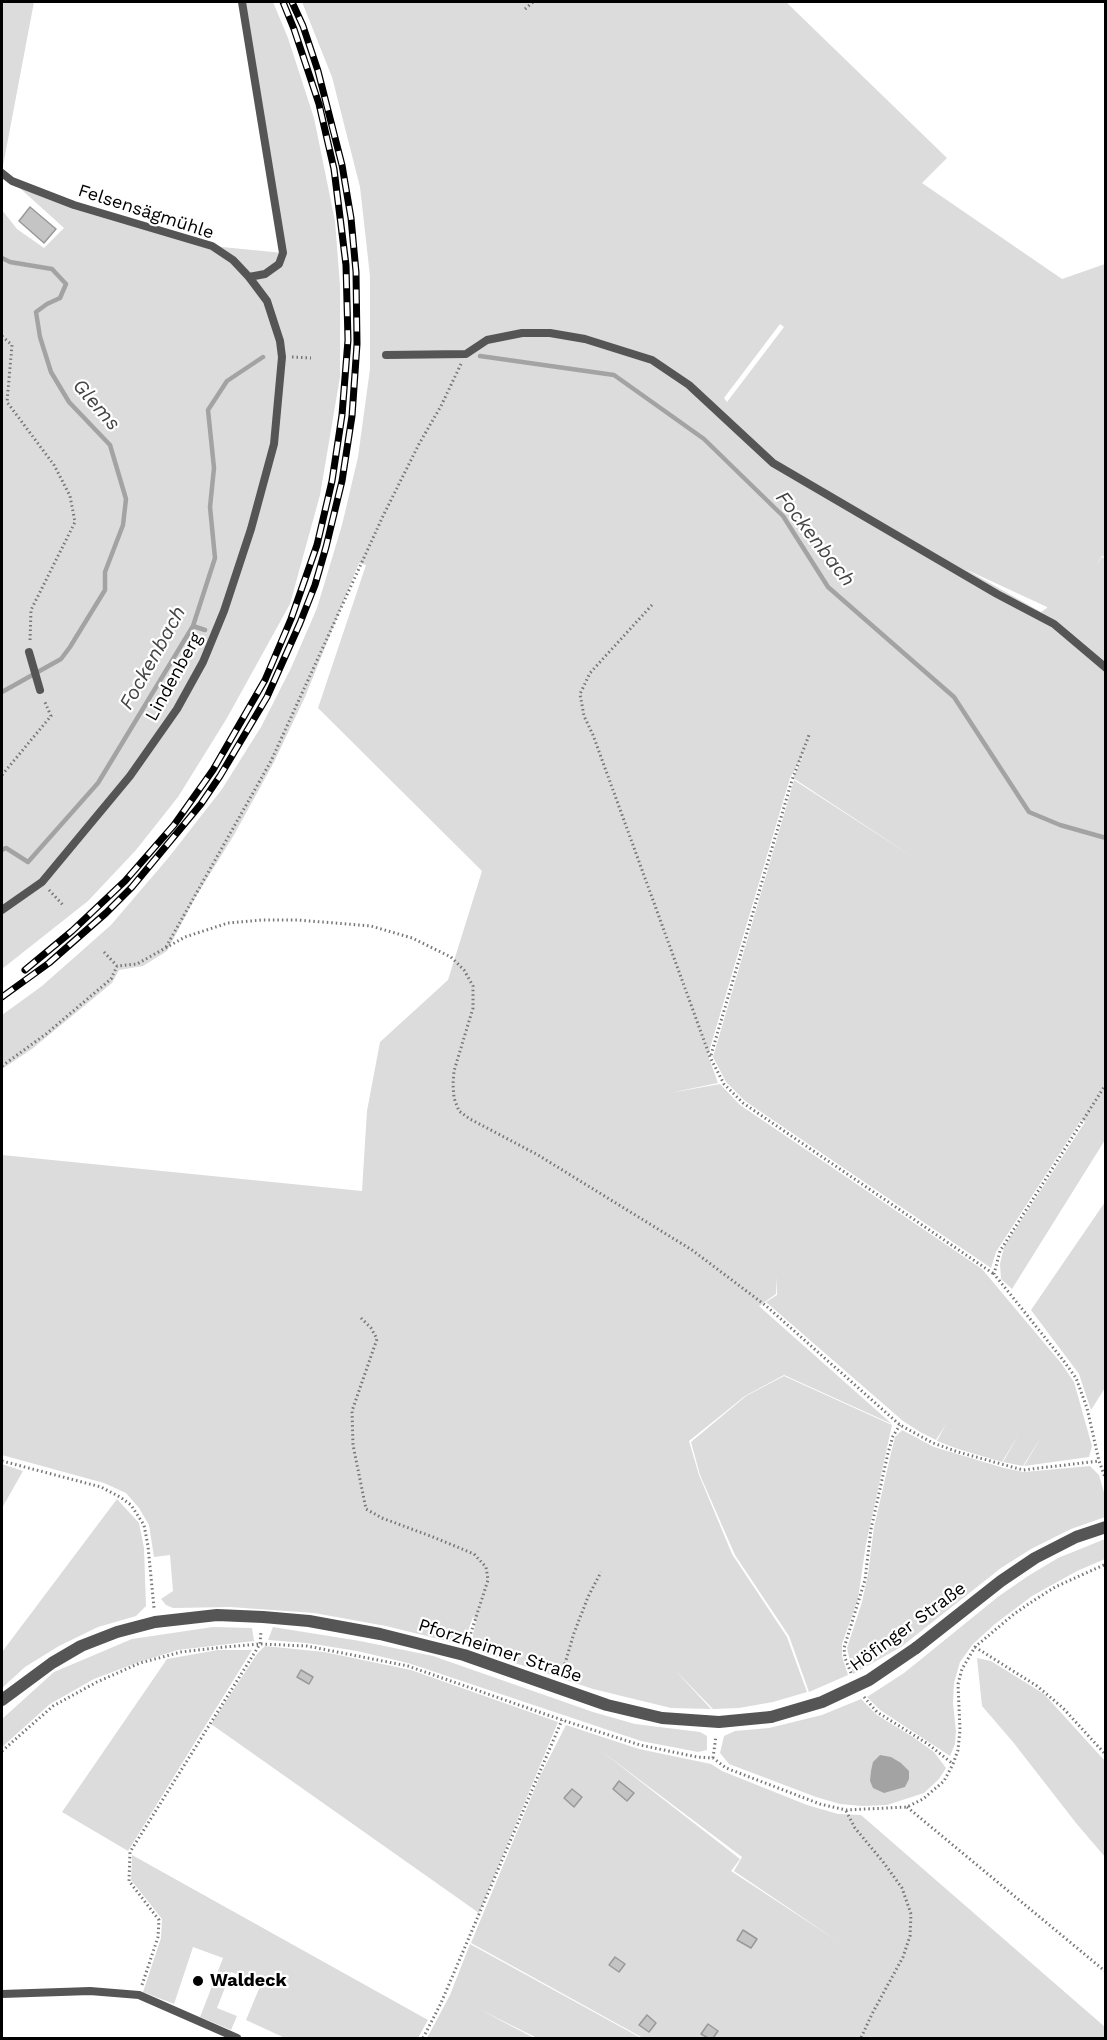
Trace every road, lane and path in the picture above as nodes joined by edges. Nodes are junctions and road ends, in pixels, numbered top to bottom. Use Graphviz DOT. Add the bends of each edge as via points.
graph roads {
  1 [pos="242,2"];
  2 [pos="533,2"];
  3 [pos="525,9"];
  4 [pos="2,173"];
  5 [pos="249,277"];
  6 [pos="267,301"];
  7 [pos="2,336"];
  8 [pos="466,354"];
  9 [pos="386,355"];
  10 [pos="282,357"];
  11 [pos="311,358"];
  12 [pos="652,605"];
  13 [pos="29,652"];
  14 [pos="1106,668"];
  15 [pos="40,690"];
  16 [pos="809,735"];
  17 [pos="2,775"];
  18 [pos="42,882"];
  19 [pos="63,905"];
  20 [pos="2,910"];
  21 [pos="165,948"];
  22 [pos="104,952"];
  23 [pos="117,966"];
  24 [pos="711,1057"];
  25 [pos="2,1066"];
  26 [pos="1106,1084"];
  27 [pos="994,1274"];
  28 [pos="361,1318"];
  29 [pos="900,1425"];
  30 [pos="2,1461"];
  31 [pos="1099,1461"];
  32 [pos="1104,1467"];
  33 [pos="1106,1480"];
  34 [pos="1106,1527"];
  35 [pos="1106,1564"];
  36 [pos="601,1572"];
  37 [pos="263,1617"];
  38 [pos="155,1622"];
  39 [pos="260,1644"];
  40 [pos="975,1647"];
  41 [pos="464,1655"];
  42 [pos="856,1682"];
  43 [pos="557,1688"];
  44 [pos="861,1691"];
  45 [pos="2,1700"];
  46 [pos="562,1720"];
  47 [pos="719,1722"];
  48 [pos="2,1751"];
  49 [pos="1106,1755"];
  50 [pos="713,1758"];
  51 [pos="953,1764"];
  52 [pos="908,1806"];
  53 [pos="846,1810"];
  54 [pos="1106,1972"];
  55 [pos="2,1994"];
  56 [pos="139,1995"];
  57 [pos="237,2038"];
  58 [pos="423,2038"];
  59 [pos="861,2038"];
  1 -- 5 [label="lane" via="283,253 279,264 264,274"];
  2 -- 3 [label="path"];
  4 -- 5 [label="lane, Felsensägmühle" via="12,181 74,206 212,246"];
  5 -- 6 [label="lane, Felsensägmühle"];
  6 -- 10 [label="lane, Lindenberg"];
  7 -- 13 [label="path" via="12,345 7,402 54,465 70,496 75,522 31,610"];
  8 -- 9 [label="lane"];
  8 -- 14 [label="lane" via="487,340 522,333 550,333 585,339 652,360 689,385 773,463 1054,624"];
  8 -- 21 [label="path" via="383,516 271,760"];
  10 -- 11 [label="path"];
  10 -- 18 [label="lane, Lindenberg" via="274,444 251,530 203,662 177,709 130,776"];
  12 -- 24 [label="path" via="590,673 580,694 584,716"];
  13 -- 15 [label="lane"];
  15 -- 17 [label="path" via="51,716"];
  16 -- 24 [label="path" via="792,780"];
  18 -- 19 [label="path"];
  18 -- 20 [label="lane, Lindenberg"];
  21 -- 23 [label="path" via="137,964"];
  21 -- 29 [label="path" via="228,923 298,920 371,926 412,938 451,957 473,986 473,1008 454,1071 453,1098 459,1111 692,1250 765,1305"];
  22 -- 23 [label="path"];
  23 -- 25 [label="path" via="111,979"];
  24 -- 27 [label="path" via="724,1084 743,1103"];
  26 -- 27 [label="path" via="1000,1251"];
  27 -- 31 [label="path" via="1076,1378"];
  28 -- 41 [label="path" via="377,1339 352,1412 353,1445 366,1509 474,1554 486,1567 488,1580"];
  29 -- 31 [label="path" via="933,1443 1023,1470"];
  29 -- 42 [label="path" via="888,1453 871,1529 865,1580 844,1648"];
  30 -- 38 [label="path" via="101,1487 130,1505 144,1525"];
  31 -- 32 [label="path"];
  32 -- 33 [label="path"];
  34 -- 47 [label="street, Höfinger Straße, bridge" via="1035,1558 870,1680 822,1702 771,1718"];
  35 -- 40 [label="path" via="1033,1600"];
  36 -- 43 [label="path" via="574,1633"];
  37 -- 38 [label="street, Pforzheimer Straße" via="217,1615"];
  37 -- 39 [label="path"];
  37 -- 41 [label="street, Pforzheimer Straße" via="380,1634"];
  38 -- 45 [label="street, Pforzheimer Straße" via="81,1646"];
  39 -- 46 [label="path" via="307,1646 408,1666"];
  39 -- 48 [label="path" via="181,1652 140,1663 53,1706"];
  39 -- 56 [label="path" via="130,1852 129,1881 159,1920 158,1937"];
  40 -- 49 [label="path" via="1037,1686"];
  40 -- 51 [label="path" via="958,1684 960,1730"];
  41 -- 43 [label="street, Pforzheimer Straße"];
  43 -- 47 [label="street, Pforzheimer Straße" via="662,1718"];
  44 -- 51 [label="path" via="877,1712"];
  46 -- 50 [label="path" via="640,1745"];
  46 -- 58 [label="path"];
  47 -- 50 [label="path"];
  50 -- 53 [label="path" via="726,1768"];
  51 -- 52 [label="path" via="944,1781"];
  52 -- 53 [label="path"];
  52 -- 54 [label="path"];
  53 -- 59 [label="path" via="855,1828 902,1888 911,1914 910,1936 903,1957"];
  55 -- 56 [label="lane" via="90,1991"];
  56 -- 57 [label="lane"];
}
